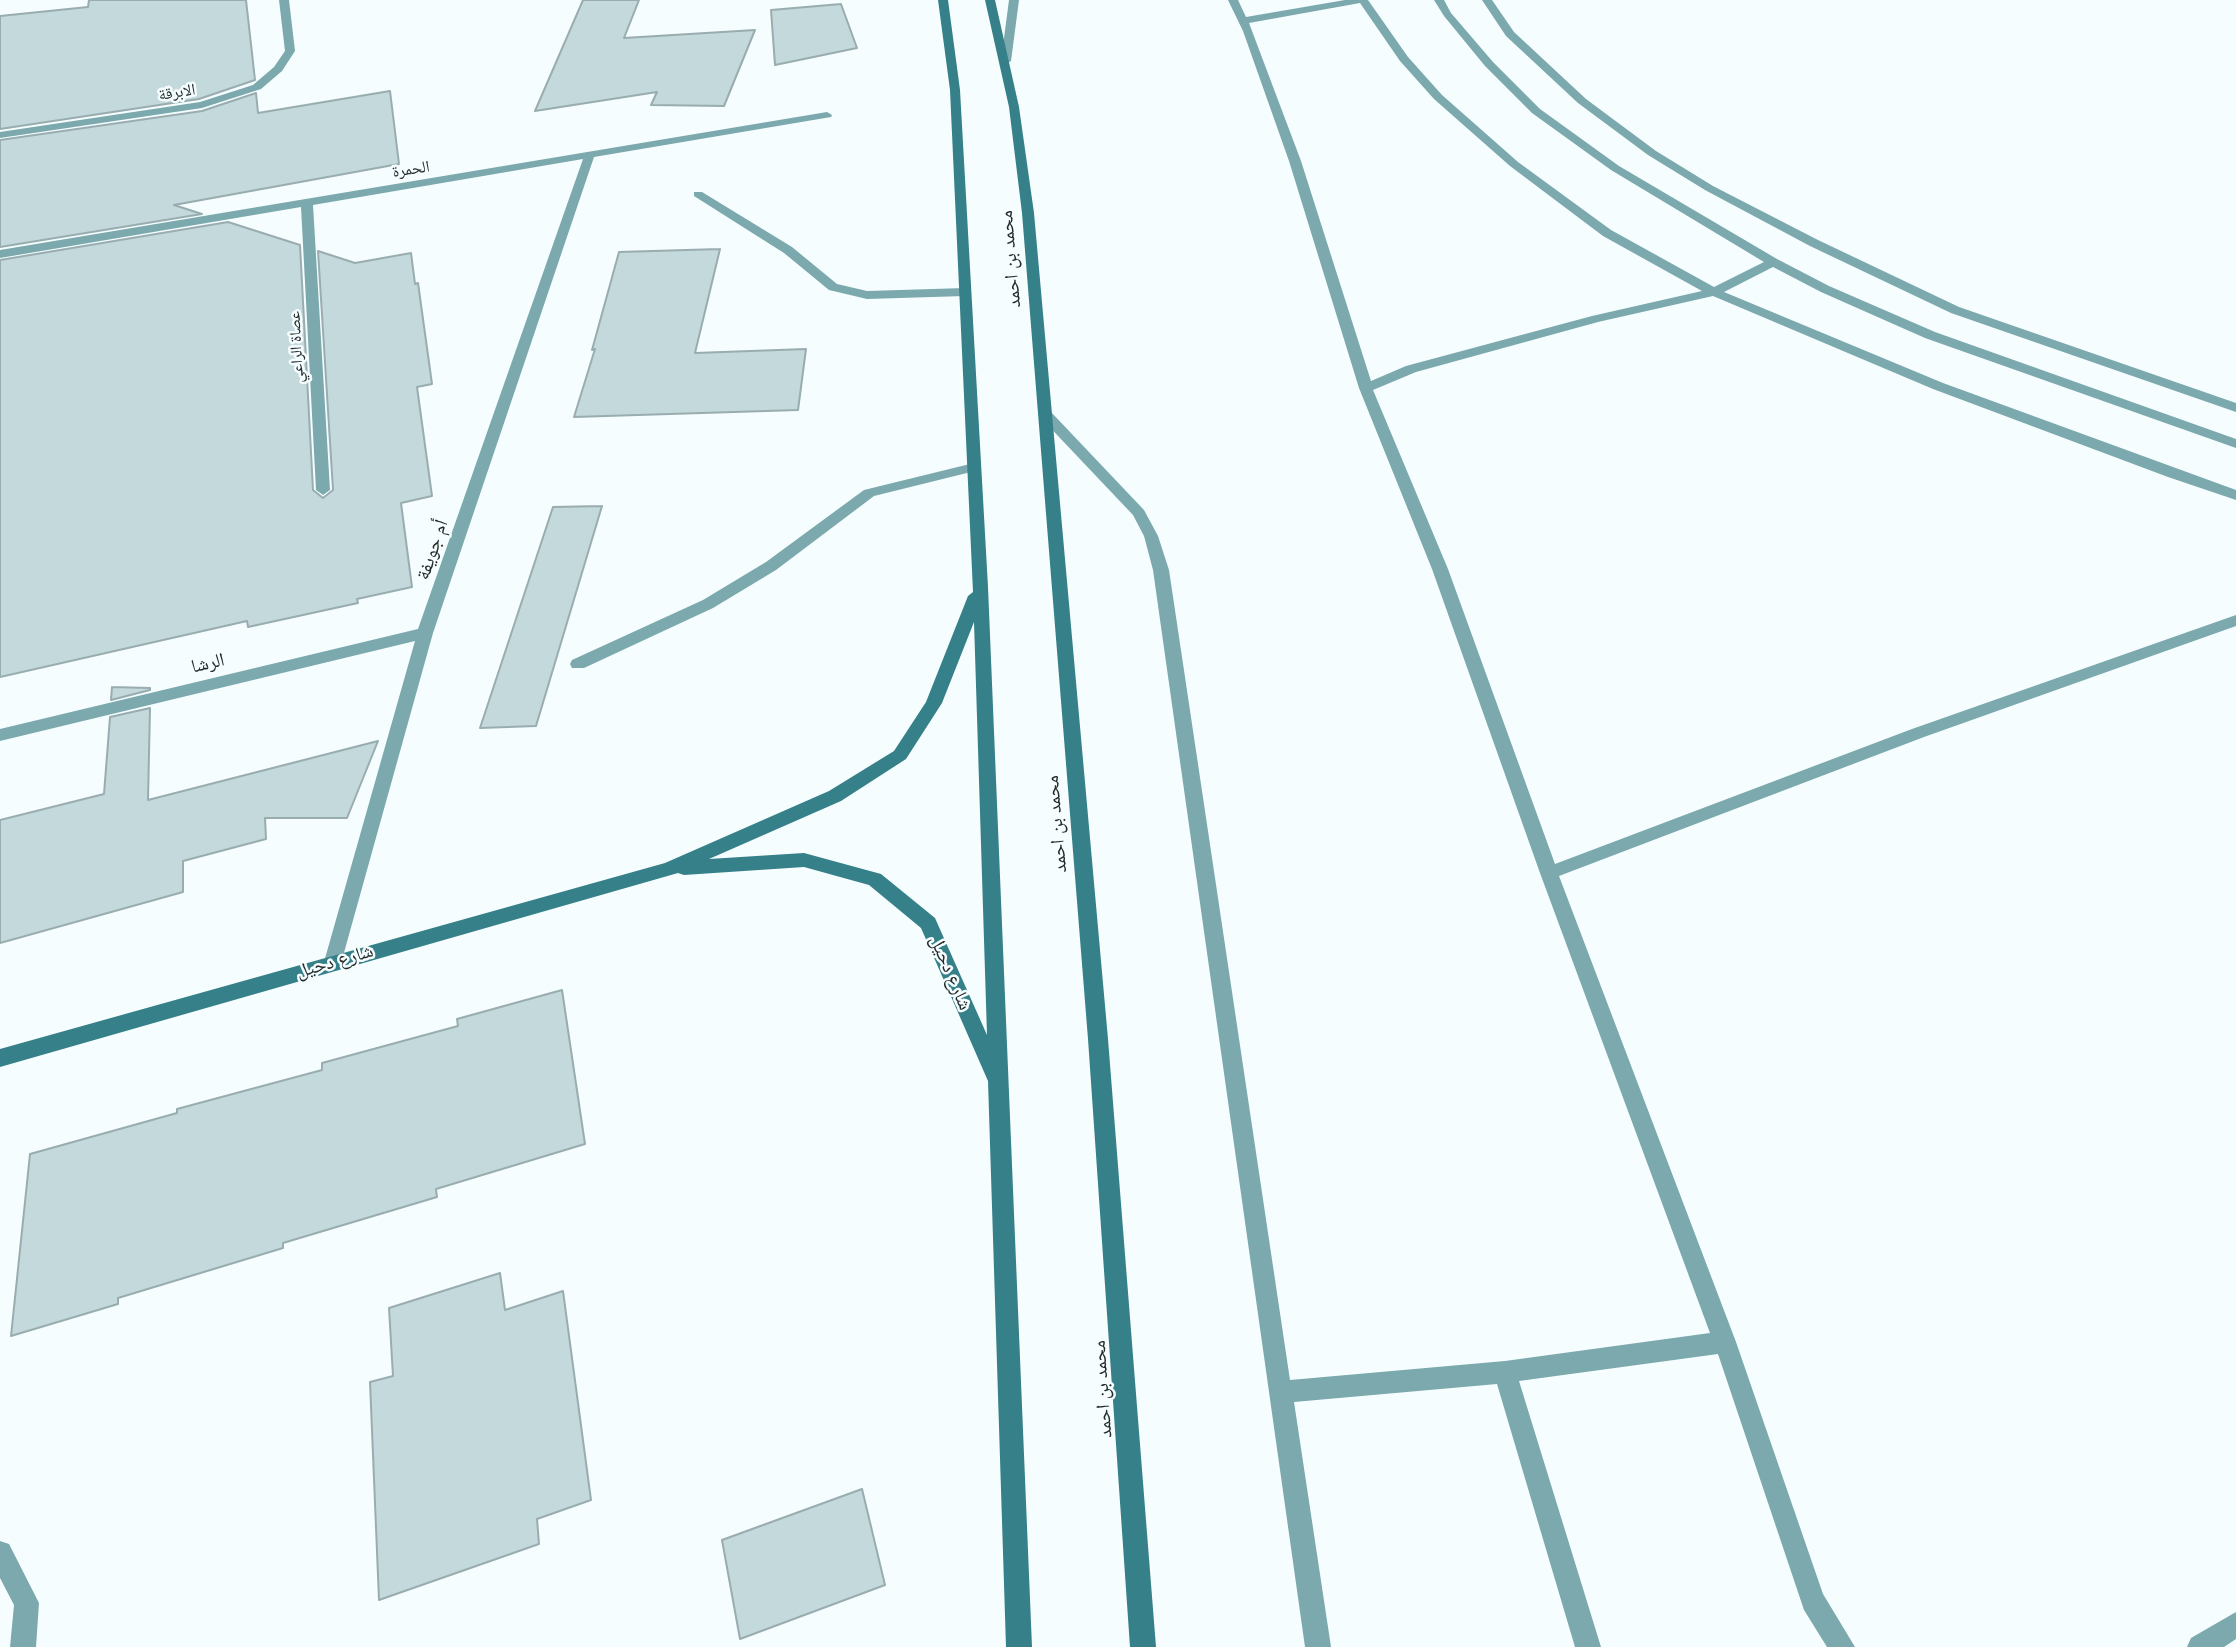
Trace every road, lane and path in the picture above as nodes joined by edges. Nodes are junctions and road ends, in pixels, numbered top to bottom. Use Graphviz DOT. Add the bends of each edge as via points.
graph roads {
  1 [pos="284,0"];
  2 [pos="943,0"];
  3 [pos="990,0"];
  4 [pos="1014,0"];
  5 [pos="1233,0"];
  6 [pos="1362,0"];
  7 [pos="1439,0"];
  8 [pos="1487,0"];
  9 [pos="1243,21"];
  10 [pos="1006,61"];
  11 [pos="827,115"];
  12 [pos="0,135"];
  13 [pos="589,157"];
  14 [pos="698,194"];
  15 [pos="307,202"];
  16 [pos="0,254"];
  17 [pos="1773,262"];
  18 [pos="965,292"];
  19 [pos="1714,292"];
  20 [pos="1366,388"];
  21 [pos="2236,408"];
  22 [pos="1046,415"];
  23 [pos="2236,444"];
  24 [pos="974,467"];
  25 [pos="323,489"];
  26 [pos="2236,495"];
  27 [pos="980,587"];
  28 [pos="2236,620"];
  29 [pos="425,634"];
  30 [pos="578,664"];
  31 [pos="0,735"];
  32 [pos="670,869"];
  33 [pos="1549,873"];
  34 [pos="332,962"];
  35 [pos="0,1058"];
  36 [pos="998,1084"];
  37 [pos="1725,1342"];
  38 [pos="1505,1372"];
  39 [pos="1281,1392"];
  40 [pos="0,1553"];
  41 [pos="2236,1625"];
  42 [pos="23,1647"];
  43 [pos="1019,1647"];
  44 [pos="1143,1647"];
  45 [pos="1318,1647"];
  46 [pos="1588,1647"];
  47 [pos="1842,1647"];
  48 [pos="2200,1647"];
  1 -- 12 [label="street, الابرقة" via="290,51 257,87 202,105"];
  2 -- 18 [label="street" via="955,90"];
  3 -- 10 [label="street, محمد بن احمد"];
  4 -- 10 [label="street"];
  5 -- 9 [label="street"];
  6 -- 9 [label="street"];
  6 -- 19 [label="street" via="1438,97 1514,164 1607,233"];
  7 -- 17 [label="street" via="1489,64 1536,111 1615,168"];
  8 -- 21 [label="street" via="1510,34 1582,102 1709,188 1955,310"];
  9 -- 20 [label="street" via="1295,160"];
  10 -- 22 [label="street, محمد بن احمد" via="1028,213"];
  11 -- 13 [label="street, الحمرة"];
  13 -- 15 [label="street, الحمرة"];
  13 -- 29 [label="street, أم جويفة"];
  14 -- 18 [label="street" via="788,250 833,287 866,295"];
  15 -- 16 [label="street, الحمرة"];
  15 -- 25 [label="street, عصاة الراعي"];
  17 -- 19 [label="street"];
  17 -- 23 [label="street" via="1930,335"];
  18 -- 24 [label="street"];
  19 -- 20 [label="street" via="1411,369"];
  19 -- 26 [label="street" via="1938,386"];
  20 -- 33 [label="street" via="1440,569"];
  22 -- 39 [label="street" via="1139,513 1161,570"];
  22 -- 44 [label="street, محمد بن احمد"];
  24 -- 27 [label="street"];
  24 -- 30 [label="street" via="869,493 771,566 708,604"];
  27 -- 32 [label="street, شارع دحيل" via="934,702 900,755 835,796"];
  27 -- 36 [label="street"];
  28 -- 33 [label="street" via="1918,733"];
  29 -- 31 [label="street, الرشا"];
  29 -- 34 [label="street, أم جويفة"];
  32 -- 34 [label="street, شارع دحيل"];
  32 -- 36 [label="street, شارع دحيل" via="804,860 875,879 929,923"];
  33 -- 37 [label="street"];
  34 -- 35 [label="street, شارع دحيل"];
  36 -- 43 [label="street"];
  37 -- 38 [label="street"];
  37 -- 47 [label="street" via="1813,1601"];
  38 -- 39 [label="street"];
  38 -- 46 [label="street"];
  39 -- 45 [label="street"];
  40 -- 42 [label="street" via="27,1603"];
  41 -- 48 [label="street"];
}
